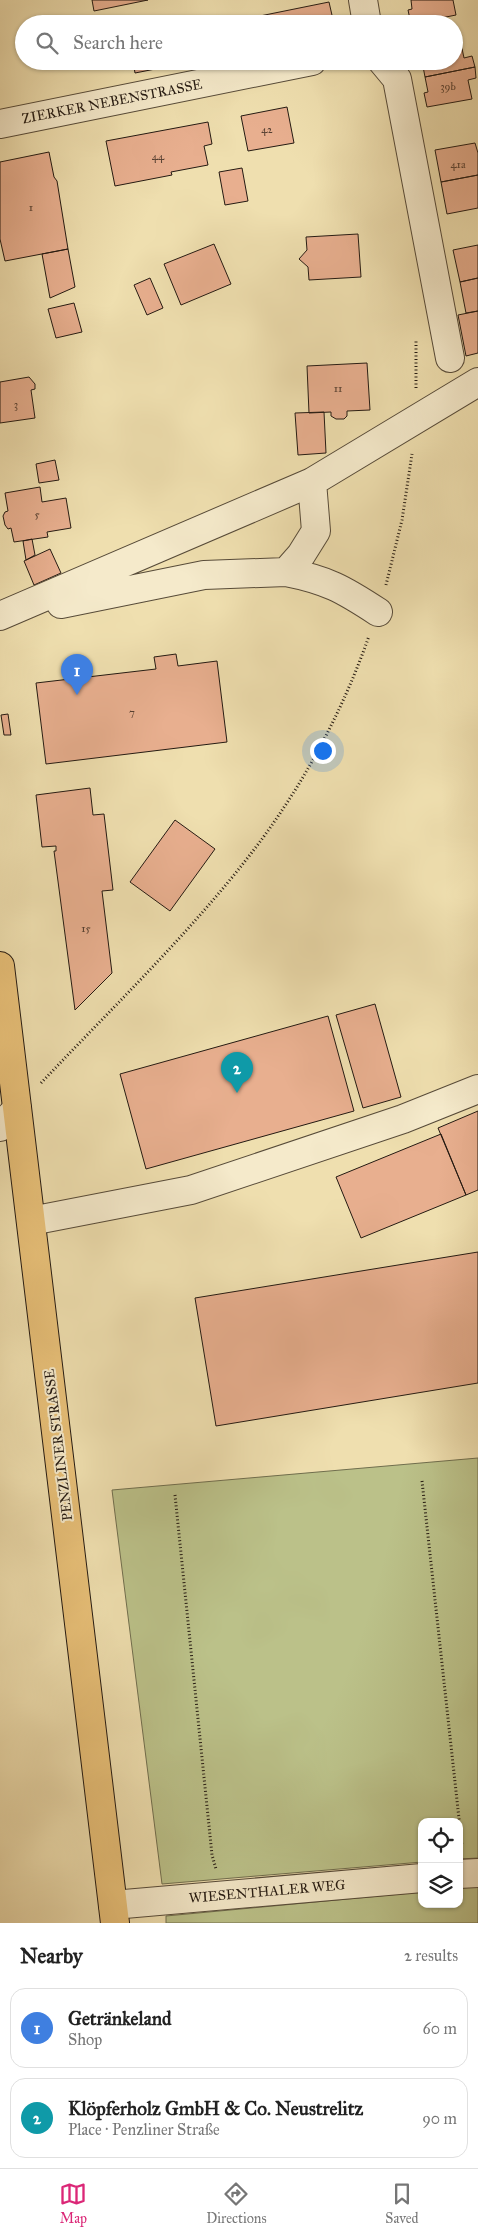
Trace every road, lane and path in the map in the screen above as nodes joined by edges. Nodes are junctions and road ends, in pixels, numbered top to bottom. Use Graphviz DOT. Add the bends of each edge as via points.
graph roads {
  1 [pos="363,0"];
  2 [pos="366,15"];
  3 [pos="267,70"];
  4 [pos="390,70"];
  5 [pos="0,124"];
  6 [pos="416,332"];
  7 [pos="450,358"];
  8 [pos="478,382"];
  9 [pos="415,419"];
  10 [pos="312,482"];
  11 [pos="286,572"];
  12 [pos="378,612"];
  13 [pos="2,616"];
  14 [pos="0,966"];
  15 [pos="478,1089"];
  16 [pos="9,1118"];
  17 [pos="31,1221"];
  18 [pos="422,1481"];
  19 [pos="175,1495"];
  20 [pos="468,1874"];
  21 [pos="418,1878"];
  22 [pos="223,1895"];
  23 [pos="114,1914"];
  1 -- 2 [label="street"];
  3 -- 5 [label="street, ZIERKER NEBENSTRASSE"];
  4 -- 7 [label="street" via="397,79"];
  6 -- 9 [label="path"];
  8 -- 9 [label="street"];
  9 -- 10 [label="street"];
  9 -- 12 [label="path" via="402,520"];
  10 -- 11 [label="street" via="316,530"];
  10 -- 13 [label="street"];
  11 -- 12 [label="street" via="340,587"];
  11 -- 13 [label="street" via="204,575"];
  12 -- 16 [label="path" via="346,695 325,737 253,850 197,916"];
  14 -- 16 [label="main road, PENZLINER STRASSE"];
  15 -- 17 [label="street" via="403,1119 191,1190"];
  16 -- 17 [label="main road, PENZLINER STRASSE"];
  17 -- 23 [label="main road, PENZLINER STRASSE"];
  18 -- 20 [label="path"];
  19 -- 22 [label="path" via="212,1855"];
  21 -- 22 [label="street, WIESENTHALER WEG"];
  22 -- 23 [label="street, WIESENTHALER WEG"];
}
